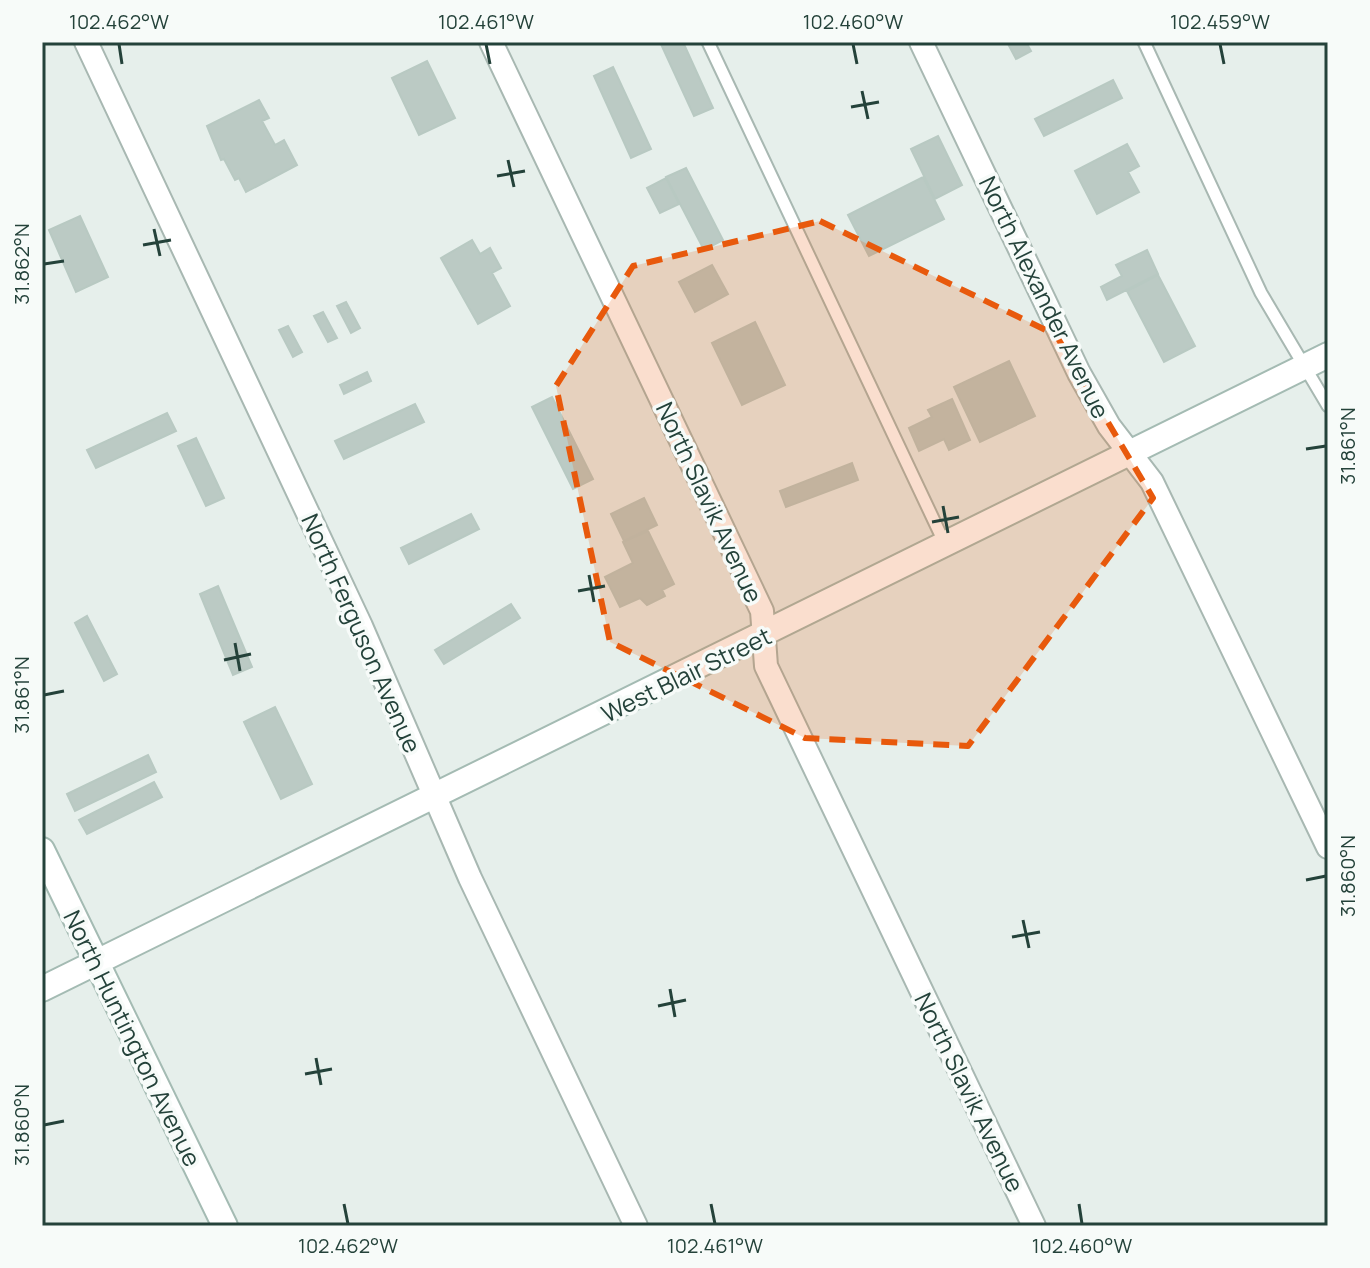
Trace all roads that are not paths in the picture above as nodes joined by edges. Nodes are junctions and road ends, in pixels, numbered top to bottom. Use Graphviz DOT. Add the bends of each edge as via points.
graph roads {
  1 [pos="86,42"];
  2 [pos="491,42"];
  3 [pos="708,42"];
  4 [pos="921,42"];
  5 [pos="1144,42"];
  6 [pos="1317,360"];
  7 [pos="1328,406"];
  8 [pos="1130,454"];
  9 [pos="945,545"];
  10 [pos="763,635"];
  11 [pos="435,797"];
  12 [pos="1328,847"];
  13 [pos="42,850"];
  14 [pos="96,962"];
  15 [pos="42,989"];
  16 [pos="225,1226"];
  17 [pos="636,1226"];
  18 [pos="1034,1226"];
  1 -- 11 [label="street, North Ferguson Avenue" via="361,626"];
  2 -- 10 [label="street, North Slavik Avenue" via="762,611"];
  3 -- 9 [label="lane"];
  4 -- 8 [label="street, North Alexander Avenue" via="1079,373"];
  5 -- 6 [label="lane" via="1261,293"];
  6 -- 7 [label="lane"];
  6 -- 8 [label="street, West Blair Street"];
  8 -- 9 [label="street, West Blair Street"];
  8 -- 12 [label="street, North Alexander Avenue" via="1152,482"];
  9 -- 10 [label="street, West Blair Street"];
  10 -- 11 [label="street, West Blair Street"];
  10 -- 18 [label="street, North Slavik Avenue" via="766,666"];
  11 -- 14 [label="street, West Blair Street"];
  11 -- 17 [label="street, North Ferguson Avenue"];
  13 -- 14 [label="street, North Huntington Avenue"];
  14 -- 15 [label="street, West Blair Street"];
  14 -- 16 [label="street, North Huntington Avenue"];
}
